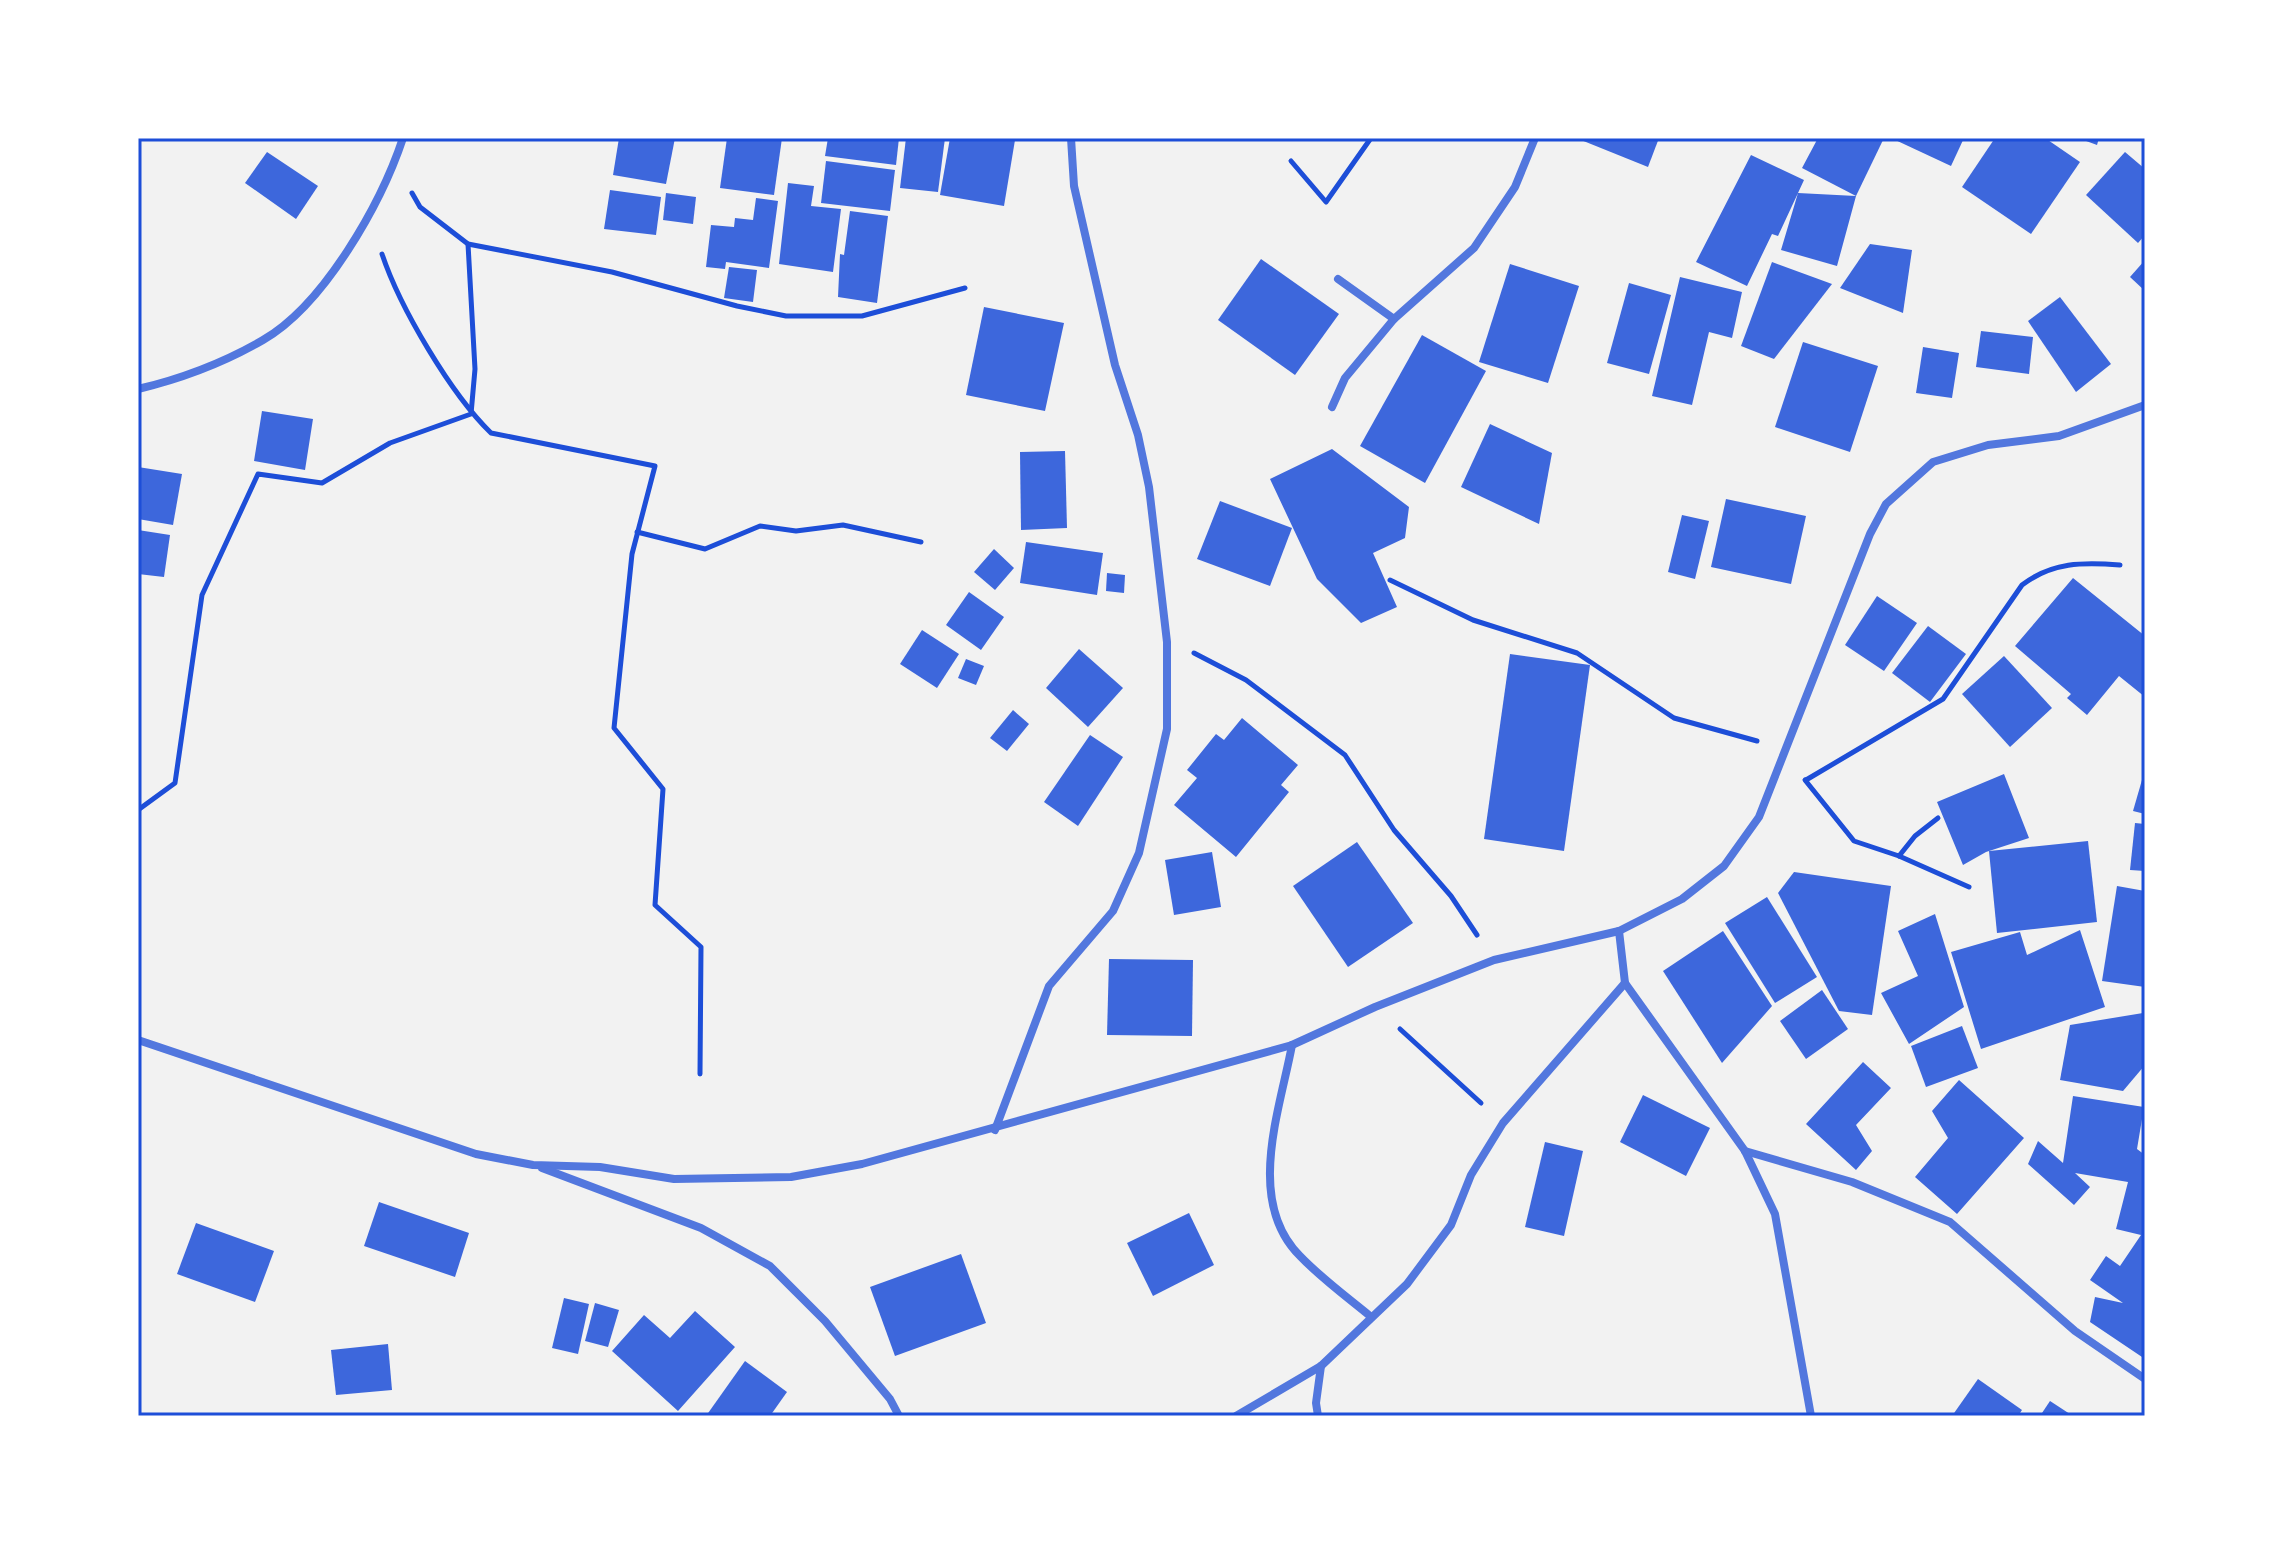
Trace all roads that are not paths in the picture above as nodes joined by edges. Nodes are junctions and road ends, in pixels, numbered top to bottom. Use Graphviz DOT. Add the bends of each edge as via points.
graph roads {
  1 [pos="403,138"];
  2 [pos="1071,138"];
  3 [pos="1535,138"];
  4 [pos="1338,279"];
  5 [pos="1394,319"];
  6 [pos="138,389"];
  7 [pos="2145,405"];
  8 [pos="1332,407"];
  9 [pos="1619,931"];
  10 [pos="1625,983"];
  11 [pos="138,1040"];
  12 [pos="1292,1045"];
  13 [pos="995,1130"];
  14 [pos="1745,1151"];
  15 [pos="533,1165"];
  16 [pos="1370,1316"];
  17 [pos="1321,1366"];
  18 [pos="2145,1379"];
  19 [pos="899,1416"];
  20 [pos="1236,1416"];
  21 [pos="1318,1416"];
  22 [pos="1811,1416"];
  1 -- 6 [label="street" via="368,218 294,315 264,340 173,381"];
  2 -- 13 [label="street" via="1074,186 1149,487 1167,642 1167,729 1139,853 1113,911 1049,986"];
  3 -- 5 [label="street" via="1515,187 1474,248"];
  4 -- 5 [label="street"];
  5 -- 8 [label="street" via="1345,378"];
  7 -- 9 [label="street" via="2059,436 1988,445 1933,462 1905,485 1886,504 1870,534 1759,817 1724,866 1682,899"];
  9 -- 10 [label="street"];
  9 -- 12 [label="street" via="1494,960"];
  10 -- 14 [label="street"];
  10 -- 16 [label="street" via="1503,1123 1471,1175 1451,1225 1407,1284"];
  11 -- 15 [label="street" via="476,1154"];
  12 -- 13 [label="street"];
  12 -- 16 [label="street" via="1267,1179 1277,1220 1297,1255"];
  13 -- 15 [label="street" via="791,1177 674,1179 600,1167"];
  14 -- 18 [label="street" via="1852,1182 1950,1222 2075,1331"];
  14 -- 22 [label="street" via="1775,1214"];
  15 -- 19 [label="street" via="701,1228 770,1266 825,1321"];
  16 -- 17 [label="street"];
  17 -- 20 [label="street"];
  17 -- 21 [label="street"];
}
